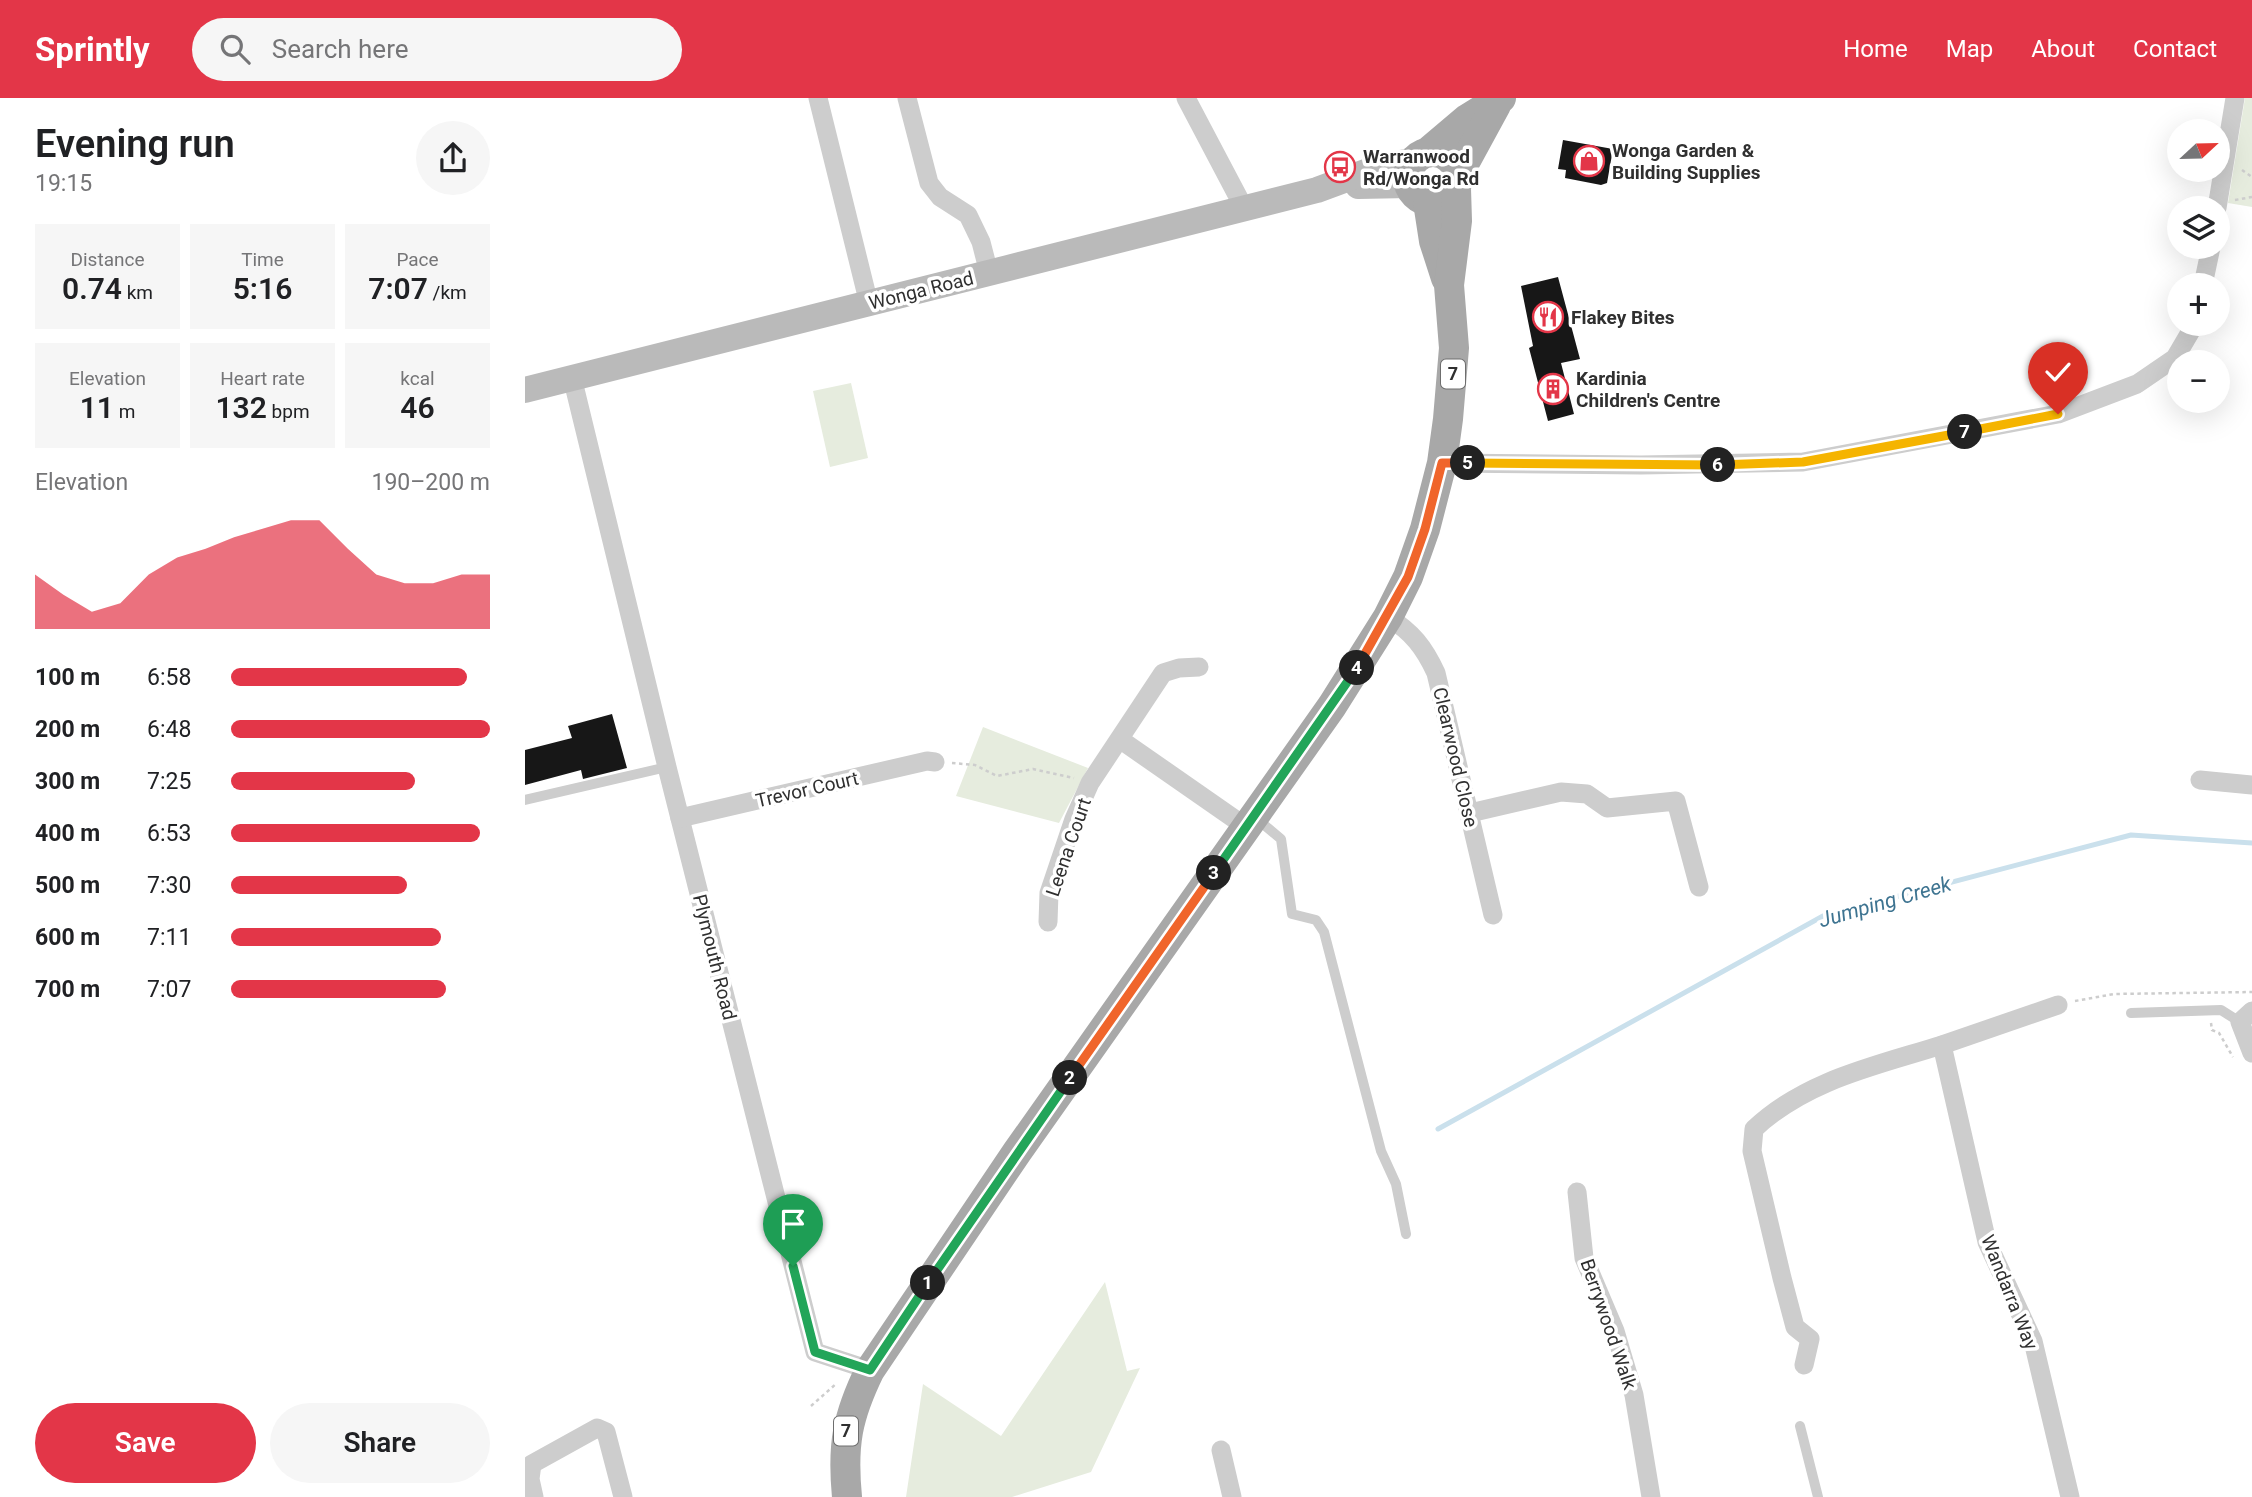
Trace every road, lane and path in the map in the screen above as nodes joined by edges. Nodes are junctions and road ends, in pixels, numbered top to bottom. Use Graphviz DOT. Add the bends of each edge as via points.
graph roads {
  1 [pos="818,98"];
  2 [pos="907,98"];
  3 [pos="1186,98"];
  4 [pos="2235,98"];
  5 [pos="1501,99"];
  6 [pos="1420,175"];
  7 [pos="1457,181"];
  8 [pos="2219,196"];
  9 [pos="1244,208"];
  10 [pos="989,273"];
  11 [pos="1449,285"];
  12 [pos="869,304"];
  13 [pos="2188,336"];
  14 [pos="572,377"];
  15 [pos="525,390"];
  16 [pos="1442,463"];
  17 [pos="1388,617"];
  18 [pos="1199,667"];
  19 [pos="1121,740"];
  20 [pos="935,762"];
  21 [pos="667,767"];
  22 [pos="2200,780"];
  23 [pos="1090,783"];
  24 [pos="2252,785"];
  25 [pos="525,800"];
  26 [pos="1470,813"];
  27 [pos="680,818"];
  28 [pos="1250,822"];
  29 [pos="1699,887"];
  30 [pos="1493,915"];
  31 [pos="1048,922"];
  32 [pos="2211,992"];
  33 [pos="2252,992"];
  34 [pos="2058,1005"];
  35 [pos="2211,1010"];
  36 [pos="2131,1013"];
  37 [pos="2246,1017"];
  38 [pos="1942,1045"];
  39 [pos="2252,1052"];
  40 [pos="1577,1192"];
  41 [pos="1406,1234"];
  42 [pos="1804,1365"];
  43 [pos="859,1367"];
  44 [pos="811,1406"];
  45 [pos="1800,1426"];
  46 [pos="1221,1450"];
  47 [pos="534,1497"];
  48 [pos="623,1497"];
  49 [pos="847,1497"];
  50 [pos="1231,1497"];
  51 [pos="1650,1497"];
  52 [pos="1818,1497"];
  53 [pos="2070,1497"];
  1 -- 12 [label="street"];
  2 -- 10 [label="street" via="929,183 940,197 968,215"];
  3 -- 9 [label="street"];
  4 -- 8 [label="street"];
  5 -- 6 [label="main road, Wonga Road" via="1467,120"];
  5 -- 7 [label="main road, Wonga Road"];
  6 -- 7 [label="main road" via="1444,200"];
  6 -- 7 [label="main road" via="1444,154 1456,165"];
  6 -- 9 [label="main road, Wonga Road" via="1371,170 1317,190"];
  6 -- 11 [label="main road, 7"];
  7 -- 11 [label="main road, 7"];
  9 -- 10 [label="main road, Wonga Road"];
  10 -- 12 [label="main road, Wonga Road"];
  11 -- 16 [label="main road, 7" via="1454,359"];
  12 -- 14 [label="main road, Wonga Road"];
  13 -- 16 [label="street" via="2175,358 2147,378 2058,414 1803,462"];
  14 -- 15 [label="main road, Wonga Road"];
  14 -- 21 [label="street, Plymouth Road"];
  16 -- 17 [label="main road, 7" via="1425,529"];
  17 -- 26 [label="street, Clearwood Close" via="1411,631 1436,673"];
  17 -- 28 [label="main road, 7"];
  18 -- 19 [label="street, Leena Court" via="1163,673"];
  19 -- 23 [label="street, Leena Court"];
  19 -- 28 [label="street"];
  20 -- 23 [label="path" via="975,765 997,776 1033,769"];
  20 -- 27 [label="street, Trevor Court"];
  21 -- 25 [label="lane"];
  21 -- 27 [label="street, Plymouth Road"];
  22 -- 24 [label="street"];
  23 -- 31 [label="street, Leena Court" via="1049,892"];
  26 -- 29 [label="street" via="1561,792 1587,794 1607,808 1676,801"];
  26 -- 30 [label="street, Clearwood Close"];
  27 -- 43 [label="street, Plymouth Road" via="815,1352"];
  28 -- 41 [label="lane" via="1281,839 1292,914 1316,920 1324,932"];
  28 -- 43 [label="main road, 7"];
  32 -- 33 [label="path"];
  32 -- 34 [label="path" via="2114,993"];
  32 -- 35 [label="path"];
  34 -- 38 [label="street"];
  35 -- 36 [label="lane"];
  35 -- 37 [label="lane"];
  35 -- 39 [label="path" via="2212,1030 2219,1033 2233,1058"];
  37 -- 39 [label="street"];
  38 -- 42 [label="street" via="1821,1083 1771,1113 1754,1129 1752,1151 1782,1278 1795,1326 1810,1339"];
  38 -- 53 [label="street, Wandarra Way" via="1987,1242 2033,1341"];
  40 -- 51 [label="street, Berrywood Walk" via="1584,1258 1615,1331 1634,1395"];
  43 -- 44 [label="path"];
  43 -- 49 [label="main road, 7" via="844,1440"];
  45 -- 52 [label="lane"];
  46 -- 50 [label="street"];
  47 -- 48 [label="street" via="532,1464 597,1428 606,1432"];
}
